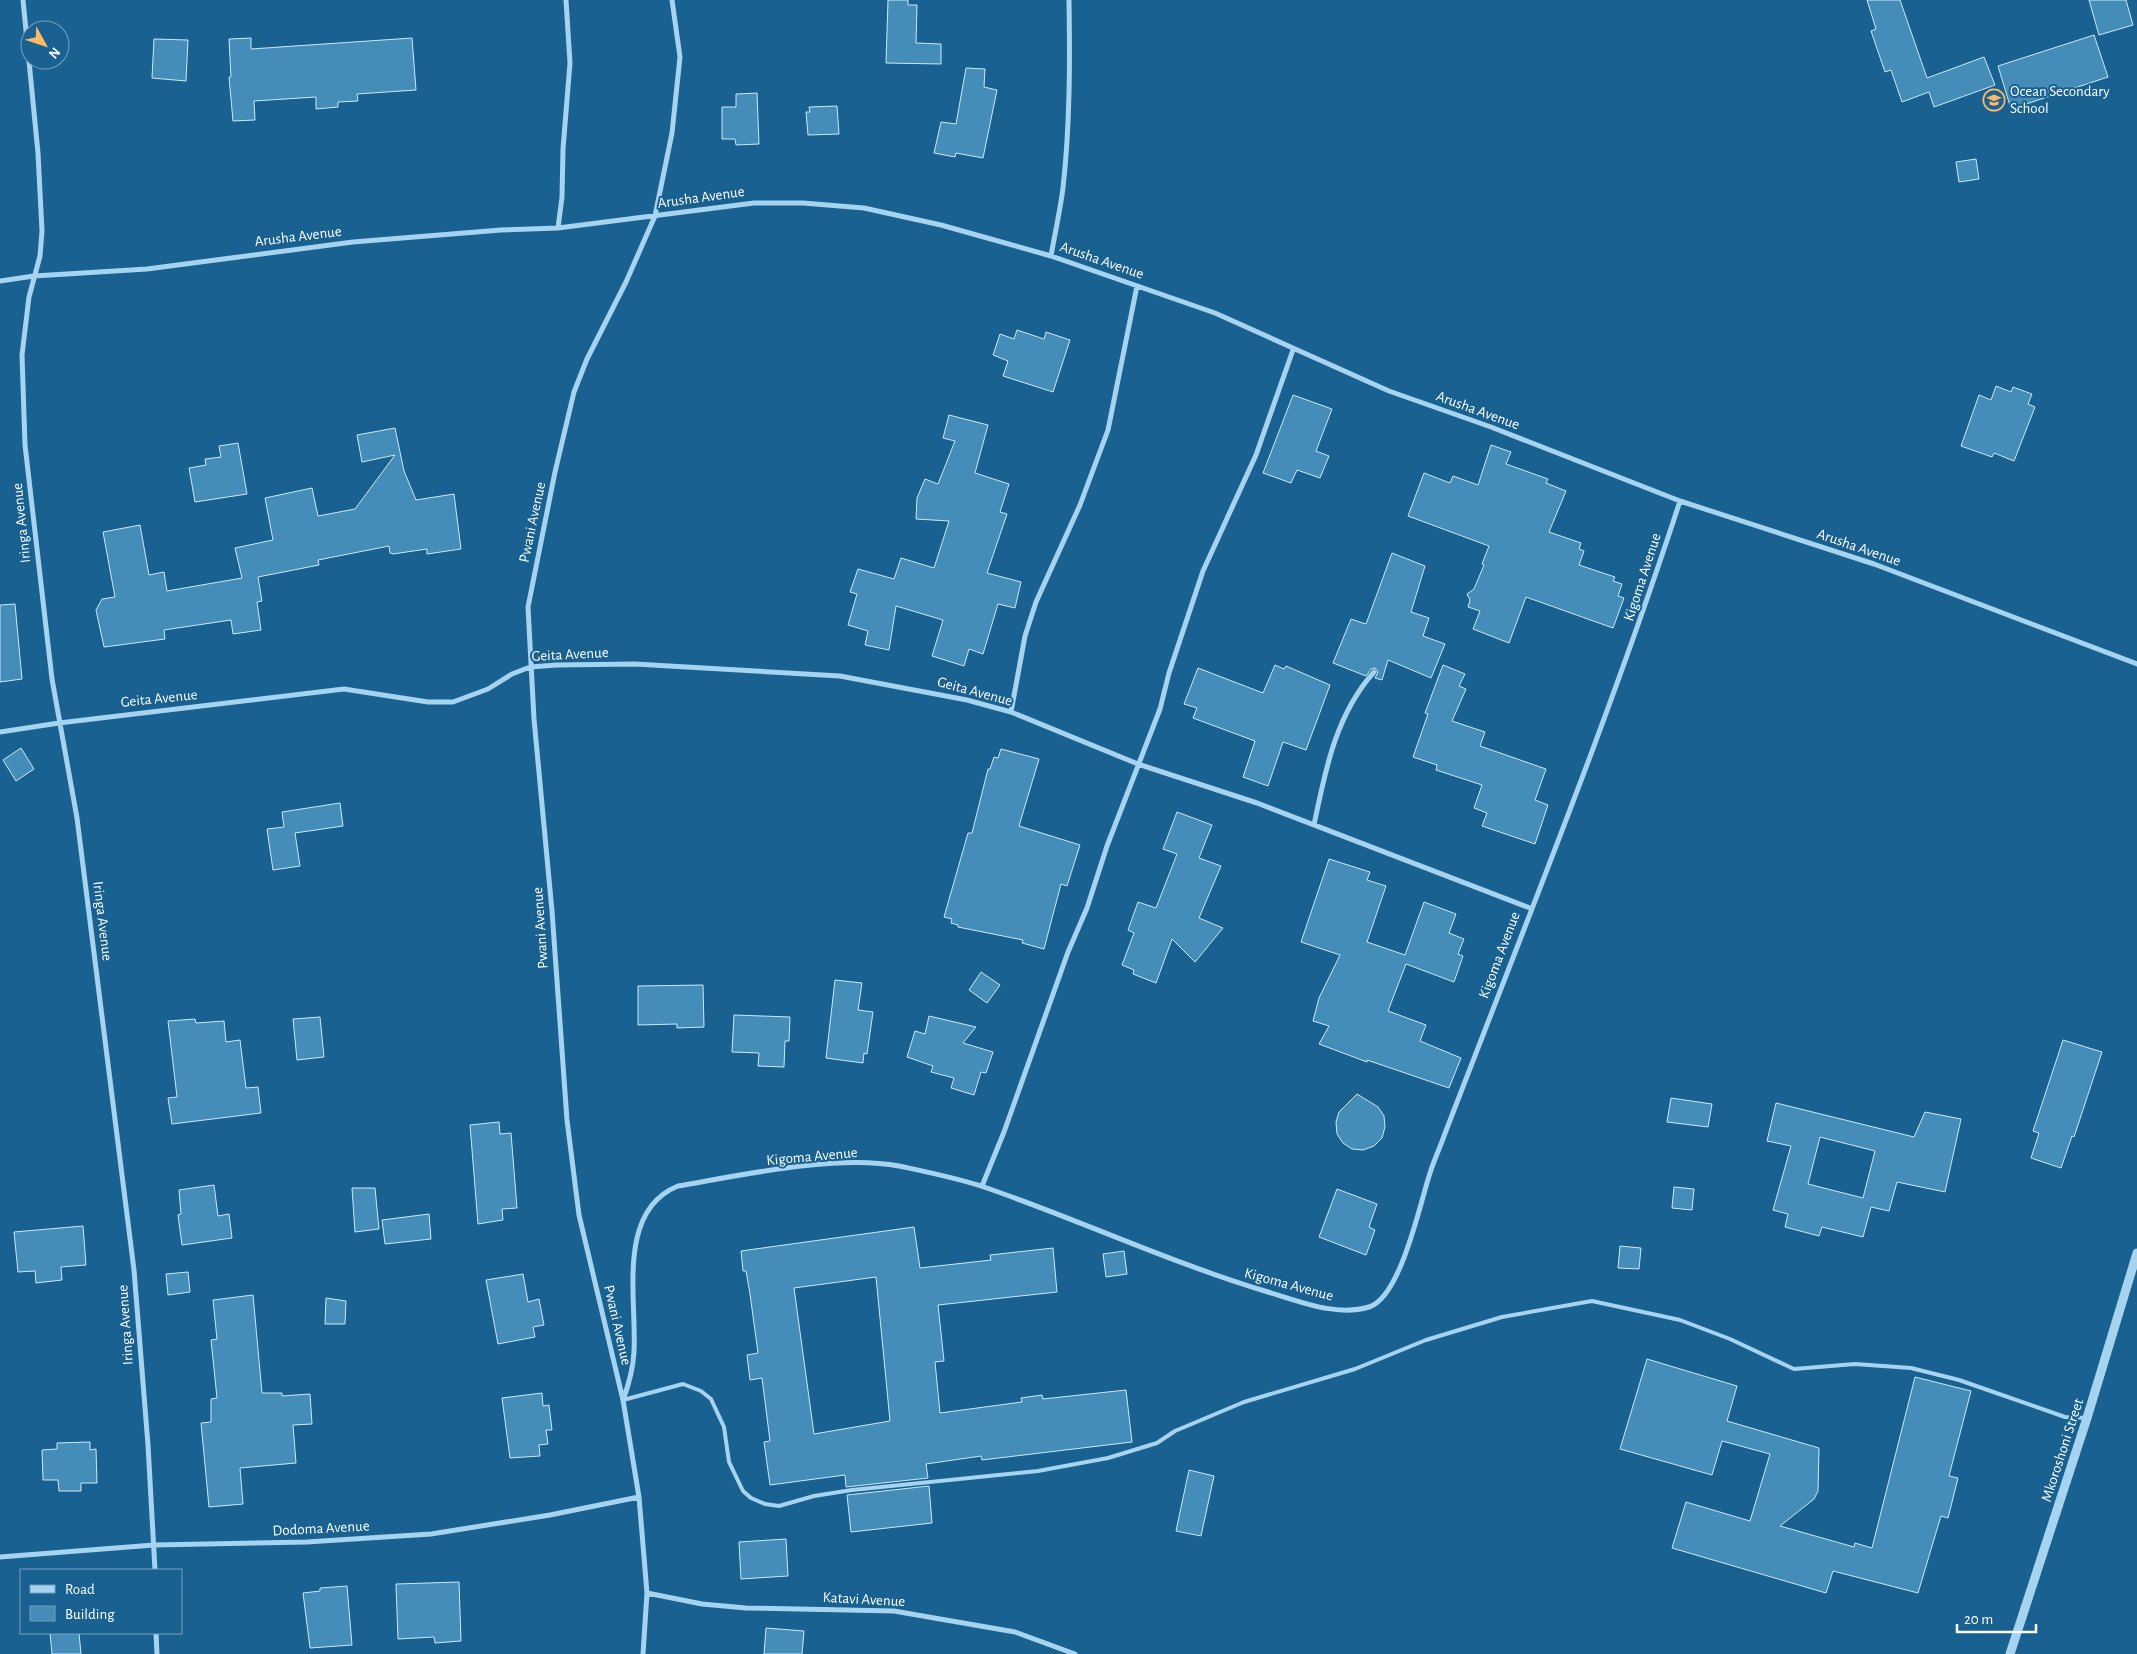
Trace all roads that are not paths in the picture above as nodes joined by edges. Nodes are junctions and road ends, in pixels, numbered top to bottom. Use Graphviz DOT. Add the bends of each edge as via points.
graph roads {
  1 [pos="23,0"];
  2 [pos="566,0"];
  3 [pos="672,0"];
  4 [pos="1069,0"];
  5 [pos="655,216"];
  6 [pos="558,228"];
  7 [pos="1051,256"];
  8 [pos="34,276"];
  9 [pos="0,281"];
  10 [pos="1137,286"];
  11 [pos="1293,350"];
  12 [pos="1680,501"];
  13 [pos="2137,664"];
  14 [pos="530,667"];
  15 [pos="1374,672"];
  16 [pos="1011,712"];
  17 [pos="59,722"];
  18 [pos="0,732"];
  19 [pos="1138,764"];
  20 [pos="1314,825"];
  21 [pos="1530,908"];
  22 [pos="982,1186"];
  23 [pos="2137,1253"];
  24 [pos="624,1400"];
  25 [pos="2087,1418"];
  26 [pos="640,1496"];
  27 [pos="154,1545"];
  28 [pos="0,1557"];
  29 [pos="155,1569"];
  30 [pos="648,1593"];
  31 [pos="156,1634"];
  32 [pos="157,1654"];
  33 [pos="643,1654"];
  34 [pos="1075,1654"];
  35 [pos="2010,1654"];
  1 -- 8 [label="street, Iringa Avenue" via="42,231"];
  2 -- 6 [label="street" via="570,62"];
  3 -- 5 [label="street, Pwani Avenue" via="680,57 672,133"];
  4 -- 7 [label="street" via="1067,150"];
  5 -- 6 [label="street, Arusha Avenue"];
  5 -- 7 [label="street, Arusha Avenue" via="754,203 864,208"];
  5 -- 14 [label="street, Pwani Avenue" via="587,359 569,410 528,607"];
  6 -- 8 [label="street, Arusha Avenue" via="353,242 147,269"];
  7 -- 10 [label="street, Arusha Avenue"];
  8 -- 9 [label="street, Arusha Avenue"];
  8 -- 17 [label="street, Iringa Avenue" via="22,355 25,446"];
  10 -- 11 [label="street, Arusha Avenue" via="1215,313"];
  10 -- 16 [label="street" via="1108,430 1080,505 1036,602 1025,636"];
  11 -- 12 [label="street, Arusha Avenue"];
  11 -- 19 [label="street" via="1256,455 1203,572 1160,709"];
  12 -- 13 [label="street, Arusha Avenue" via="1874,564"];
  12 -- 21 [label="street, Kigoma Avenue" via="1646,607 1578,791"];
  14 -- 16 [label="street, Geita Avenue" via="635,664 840,676 967,700"];
  14 -- 17 [label="street, Geita Avenue" via="453,702 428,702 344,689"];
  14 -- 24 [label="street, Pwani Avenue" via="568,1129 579,1215"];
  15 -- 20 [label="street" via="1354,696 1344,716 1321,789"];
  16 -- 19 [label="street, Geita Avenue"];
  17 -- 18 [label="street, Geita Avenue"];
  17 -- 27 [label="street, Iringa Avenue" via="77,818 134,1270"];
  19 -- 20 [label="street, Geita Avenue"];
  19 -- 22 [label="street"];
  20 -- 21 [label="street, Geita Avenue"];
  21 -- 22 [label="street, Kigoma Avenue" via="1430,1172 1407,1247 1386,1294 1376,1304 1340,1310 1292,1299 1191,1267"];
  22 -- 24 [label="street, Kigoma Avenue" via="896,1165 847,1162 720,1179 668,1190 649,1210 637,1238 634,1350"];
  23 -- 25 [label="street, Mkoroshoni Street"];
  24 -- 25 [label="lane" via="684,1384 701,1391 711,1399 724,1427 729,1462 743,1491 765,1504 779,1506 852,1490 1038,1471 1108,1458 1157,1443 1174,1431 1244,1402 1355,1369 1426,1340 1502,1318 1592,1301 1680,1320 1730,1338 1794,1369 1855,1364 1911,1368 1959,1380 2065,1417"];
  24 -- 26 [label="street, Pwani Avenue"];
  25 -- 35 [label="street, Mkoroshoni Street"];
  26 -- 27 [label="street, Dodoma Avenue" via="550,1515 431,1534 307,1542"];
  26 -- 30 [label="street, Pwani Avenue"];
  27 -- 28 [label="street, Dodoma Avenue"];
  27 -- 29 [label="street, Iringa Avenue"];
  30 -- 33 [label="street, Pwani Avenue"];
  30 -- 34 [label="street, Katavi Avenue" via="702,1604 746,1608 894,1611 1015,1632"];
  31 -- 32 [label="street"];
}
